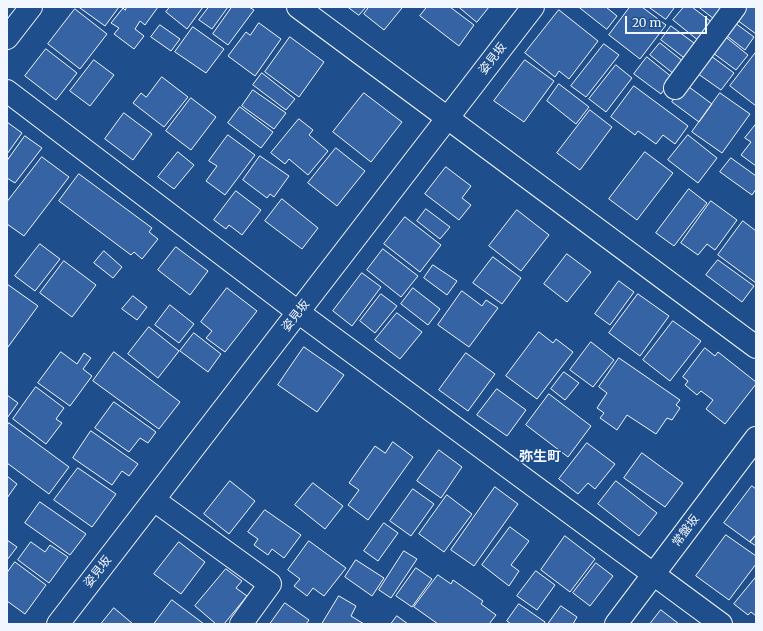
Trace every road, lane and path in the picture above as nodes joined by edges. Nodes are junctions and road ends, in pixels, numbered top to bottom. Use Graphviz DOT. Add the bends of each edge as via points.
graph roads {
  1 [pos="31,7"];
  2 [pos="298,7"];
  3 [pos="533,7"];
  4 [pos="734,7"];
  5 [pos="7,38"];
  6 [pos="675,88"];
  7 [pos="7,91"];
  8 [pos="447,118"];
  9 [pos="298,312"];
  10 [pos="756,347"];
  11 [pos="756,438"];
  12 [pos="154,500"];
  13 [pos="654,574"];
  14 [pos="58,624"];
  15 [pos="241,624"];
  16 [pos="616,624"];
  17 [pos="721,624"];
  1 -- 5 [label="street"];
  2 -- 8 [label="street"];
  3 -- 8 [label="street, 姿見坂"];
  4 -- 6 [label="street"];
  7 -- 9 [label="street"];
  8 -- 9 [label="street, 姿見坂"];
  8 -- 10 [label="street"];
  9 -- 12 [label="street, 姿見坂"];
  9 -- 13 [label="street"];
  11 -- 13 [label="street, 常盤坂"];
  12 -- 14 [label="street, 姿見坂"];
  12 -- 15 [label="street" via="270,584"];
  13 -- 16 [label="street, 常盤坂"];
  13 -- 17 [label="street"];
}
